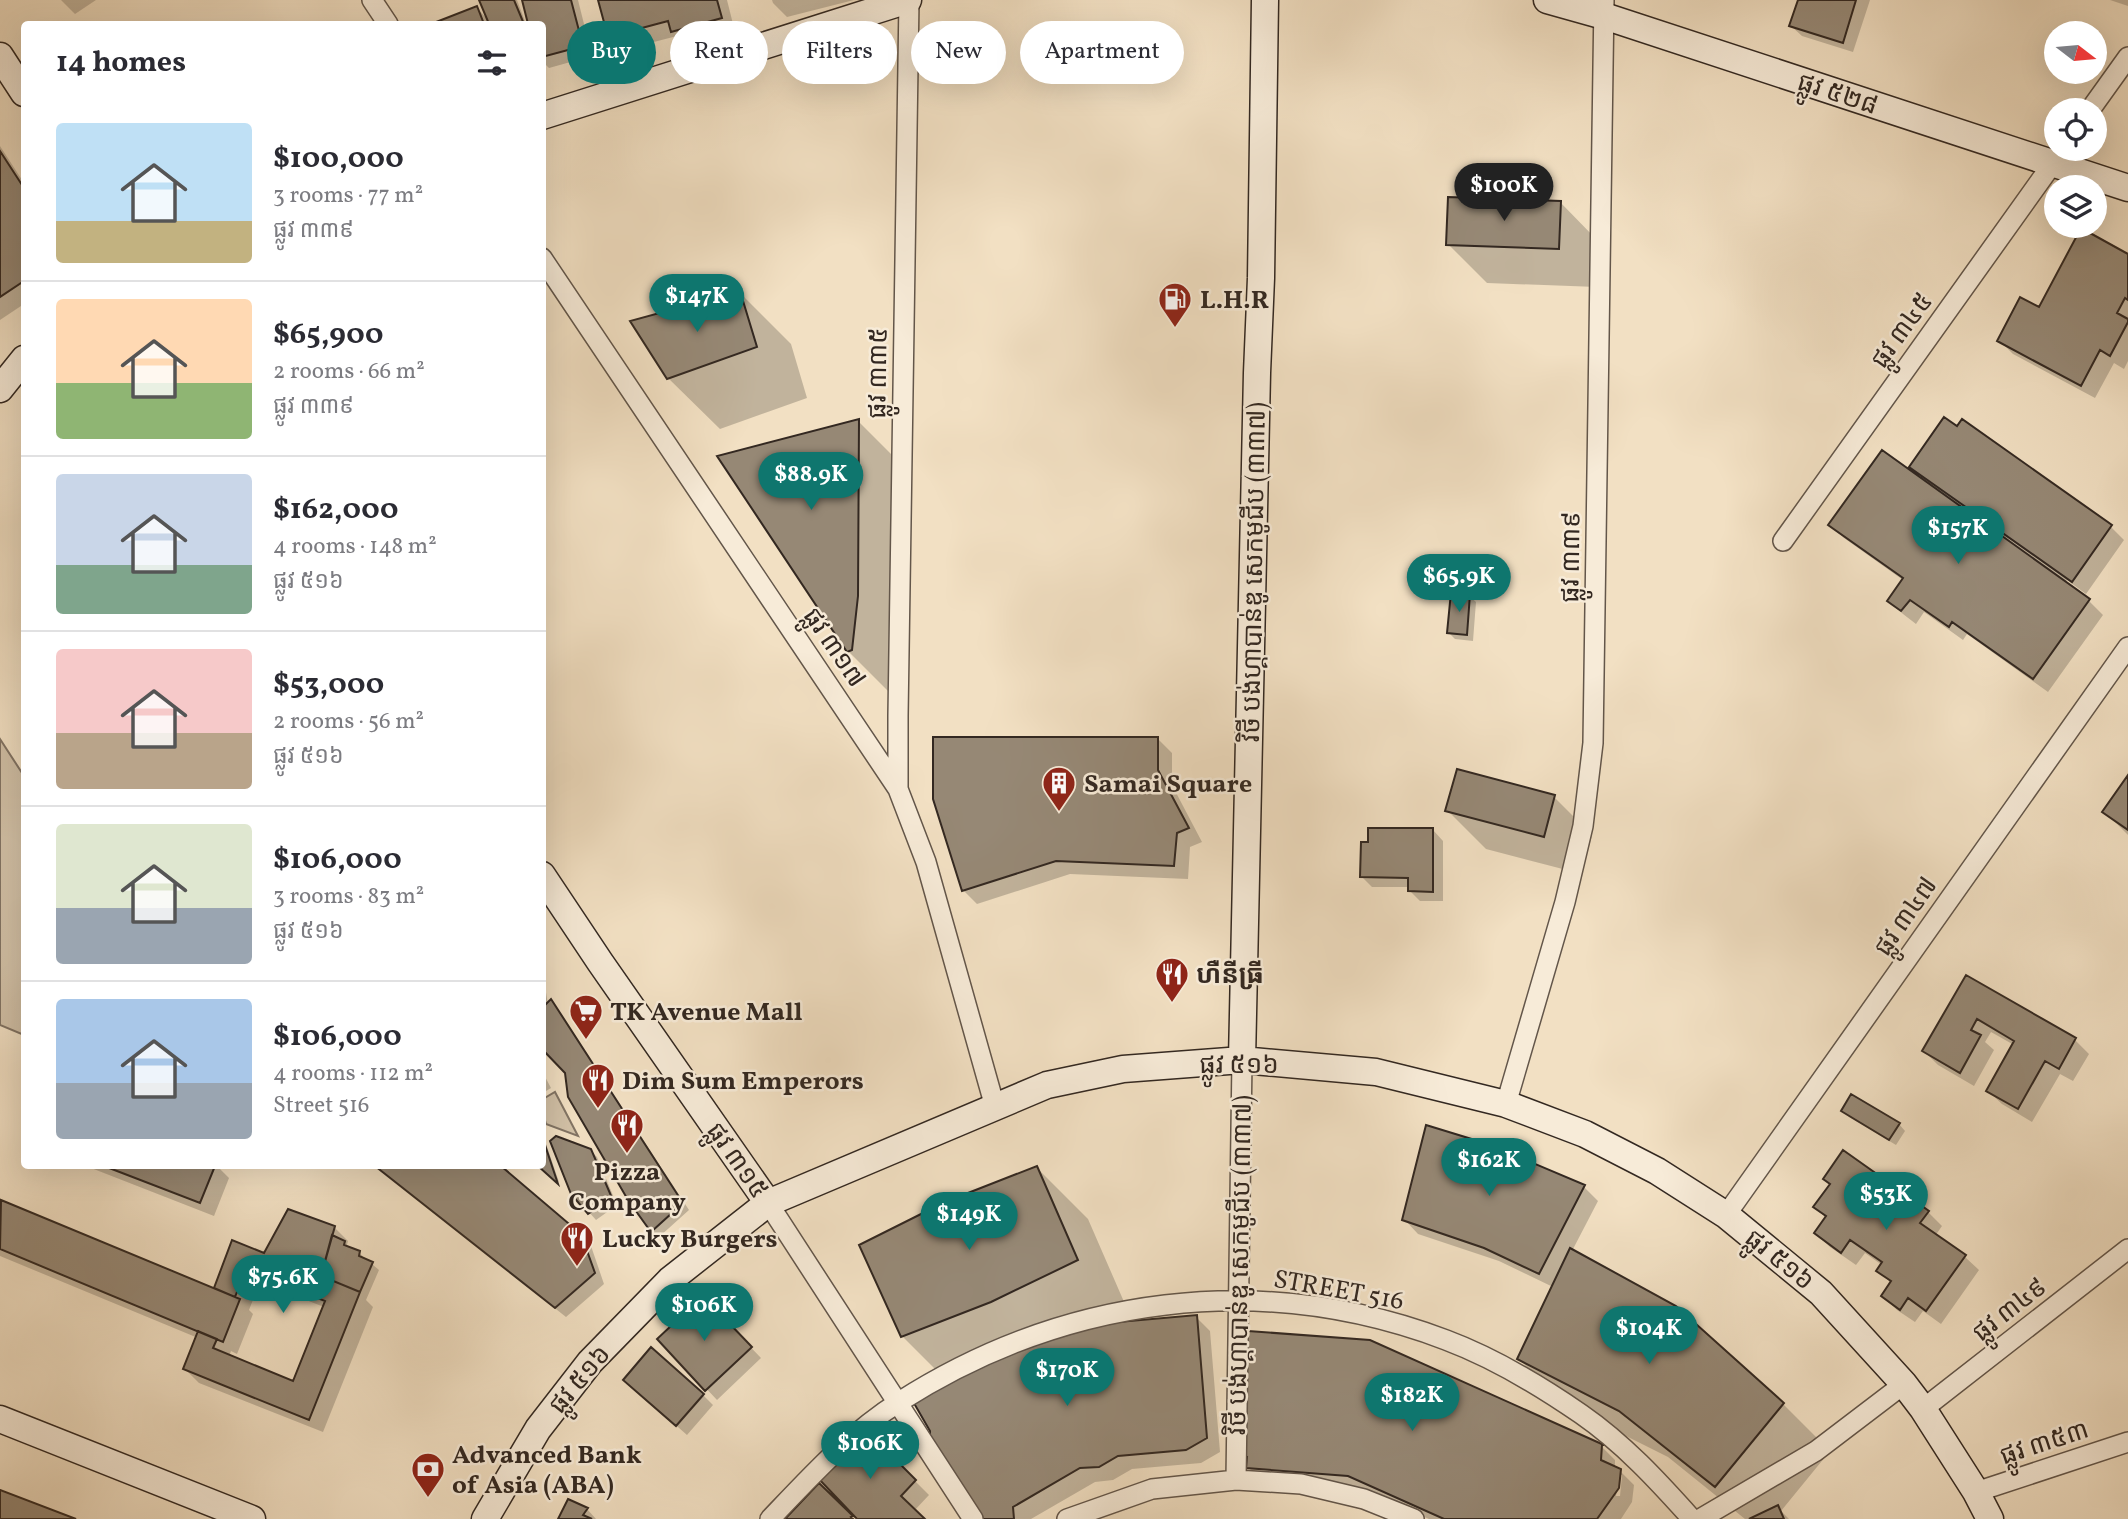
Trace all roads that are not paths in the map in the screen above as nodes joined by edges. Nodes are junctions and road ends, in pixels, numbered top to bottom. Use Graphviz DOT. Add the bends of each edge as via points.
graph roads {
  1 [pos="372,0"];
  2 [pos="909,0"];
  3 [pos="1265,0"];
  4 [pos="1547,0"];
  5 [pos="1604,8"];
  6 [pos="386,21"];
  7 [pos="0,56"];
  8 [pos="2128,57"];
  9 [pos="21,88"];
  10 [pos="2099,98"];
  11 [pos="546,115"];
  12 [pos="2044,151"];
  13 [pos="2054,161"];
  14 [pos="2069,161"];
  15 [pos="2128,188"];
  16 [pos="546,264"];
  17 [pos="21,363"];
  18 [pos="0,389"];
  19 [pos="1783,541"];
  20 [pos="2128,647"];
  21 [pos="898,789"];
  22 [pos="546,881"];
  23 [pos="1242,1060"];
  24 [pos="1506,1104"];
  25 [pos="995,1107"];
  26 [pos="768,1203"];
  27 [pos="1726,1215"];
  28 [pos="2128,1249"];
  29 [pos="1239,1300"];
  30 [pos="1904,1384"];
  31 [pos="897,1403"];
  32 [pos="1923,1409"];
  33 [pos="0,1419"];
  34 [pos="2128,1442"];
  35 [pos="1236,1480"];
  36 [pos="1976,1492"];
  37 [pos="251,1519"];
  38 [pos="485,1519"];
  39 [pos="770,1519"];
  40 [pos="973,1519"];
  41 [pos="1067,1519"];
  42 [pos="1414,1519"];
  43 [pos="1692,1519"];
  44 [pos="1700,1519"];
  45 [pos="1990,1519"];
  1 -- 6 [label="street"];
  2 -- 11 [label="street"];
  2 -- 21 [label="street, ផ្លូវ ៣៣៥"];
  3 -- 23 [label="street, វិថី បង់ហ្គាបាន់ឌូ សេកមូជីប (៣៣៧)"];
  4 -- 5 [label="street, ផ្លូវ ៥២៨"];
  5 -- 12 [label="street, ផ្លូវ ៥២៨"];
  5 -- 24 [label="street, ផ្លូវ ៣៣៩" via="1593,743 1583,826 1565,902"];
  7 -- 9 [label="street"];
  8 -- 10 [label="street"];
  13 -- 19 [label="street, ផ្លូវ ៣៤៥"];
  14 -- 15 [label="street, ផ្លូវ ៥២៨"];
  16 -- 21 [label="street, ផ្លូវ ៣១៧"];
  17 -- 18 [label="street"];
  20 -- 27 [label="street, ផ្លូវ ៣៤៧"];
  21 -- 25 [label="street, ផ្លូវ ៣១៧" via="926,862"];
  22 -- 26 [label="street, ផ្លូវ ៣១៥"];
  23 -- 24 [label="street, ផ្លូវ ៥១៦" via="1376,1072"];
  23 -- 25 [label="street, ផ្លូវ ៥១៦" via="1123,1069 1047,1085"];
  23 -- 29 [label="street, វិថី បង់ហ្គាបាន់ឌូ សេកមូជីប (៣៣៧)"];
  24 -- 27 [label="street, ផ្លូវ ៥១៦" via="1585,1134 1657,1171"];
  25 -- 26 [label="street, ផ្លូវ ៥១៦"];
  26 -- 31 [label="street, ផ្លូវ ៣១៥"];
  26 -- 38 [label="street, ផ្លូវ ៥១៦" via="670,1280 590,1362 538,1429"];
  27 -- 30 [label="street, ផ្លូវ ៥១៦" via="1821,1293"];
  28 -- 32 [label="street, ផ្លូវ ៣៤៩"];
  29 -- 31 [label="street, STREET 516" via="1149,1306 1060,1325 976,1358"];
  29 -- 35 [label="street, វិថី បង់ហ្គាបាន់ឌូ សេកមូជីប (៣៣៧)"];
  29 -- 43 [label="street, STREET 516" via="1297,1303 1373,1317 1447,1340 1518,1373 1583,1415 1633,1456"];
  30 -- 32 [label="street, ផ្លូវ ៥១៦"];
  30 -- 44 [label="street" via="1816,1451"];
  31 -- 39 [label="street, STREET 516" via="830,1456"];
  31 -- 40 [label="street, ផ្លូវ ៣១៥"];
  32 -- 36 [label="street, ផ្លូវ ៥១៦"];
  33 -- 37 [label="street"];
  34 -- 36 [label="street, ផ្លូវ ៣៥៣"];
  35 -- 41 [label="street" via="1152,1489"];
  35 -- 42 [label="street" via="1301,1484 1364,1499"];
  36 -- 45 [label="street, ផ្លូវ ៥១៦"];
}
